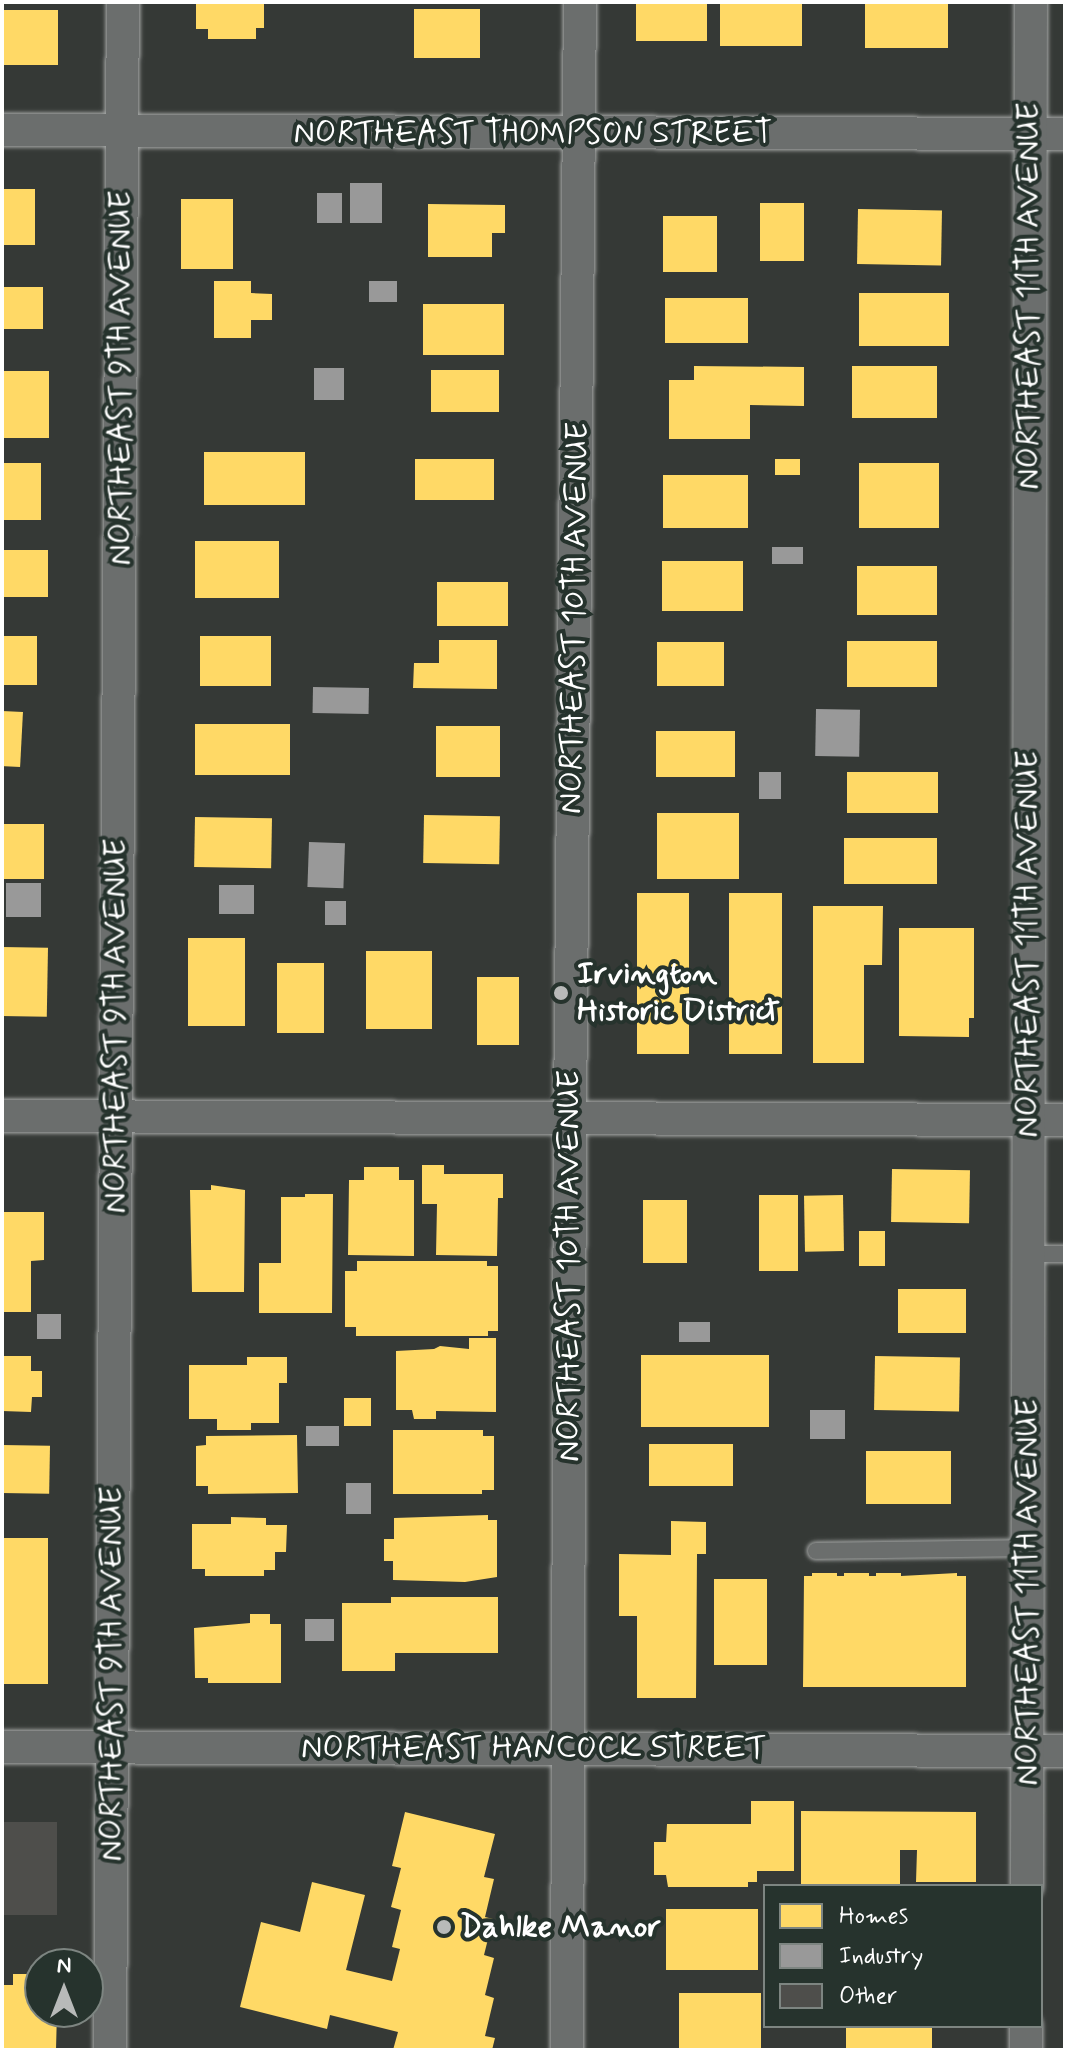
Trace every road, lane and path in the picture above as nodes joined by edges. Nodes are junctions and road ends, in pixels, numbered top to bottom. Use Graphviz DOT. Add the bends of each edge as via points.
graph roads {
  1 [pos="123,2"];
  2 [pos="580,2"];
  3 [pos="1031,2"];
  4 [pos="2,130"];
  5 [pos="122,131"];
  6 [pos="1029,134"];
  7 [pos="1065,134"];
  8 [pos="580,135"];
  9 [pos="2,1116"];
  10 [pos="116,1117"];
  11 [pos="570,1119"];
  12 [pos="1028,1120"];
  13 [pos="1065,1120"];
  14 [pos="1028,1254"];
  15 [pos="1065,1254"];
  16 [pos="1028,1548"];
  17 [pos="816,1551"];
  18 [pos="2,1747"];
  19 [pos="112,1748"];
  20 [pos="567,1748"];
  21 [pos="1028,1750"];
  22 [pos="1065,1751"];
  23 [pos="1027,1884"];
  24 [pos="1026,2028"];
  25 [pos="110,2050"];
  26 [pos="567,2050"];
  27 [pos="1026,2050"];
  1 -- 5 [label="street, NORTHEAST 9TH AVENUE"];
  2 -- 8 [label="street, NORTHEAST 10TH AVENUE"];
  3 -- 6 [label="street, NORTHEAST 11TH AVENUE"];
  4 -- 5 [label="street, NORTHEAST THOMPSON STREET"];
  5 -- 8 [label="street, NORTHEAST THOMPSON STREET"];
  5 -- 10 [label="street, NORTHEAST 9TH AVENUE"];
  6 -- 7 [label="street, NORTHEAST THOMPSON STREET"];
  6 -- 8 [label="street, NORTHEAST THOMPSON STREET"];
  6 -- 12 [label="street, NORTHEAST 11TH AVENUE"];
  8 -- 11 [label="street, NORTHEAST 10TH AVENUE"];
  9 -- 10 [label="street"];
  10 -- 11 [label="street"];
  10 -- 19 [label="street, NORTHEAST 9TH AVENUE"];
  11 -- 12 [label="street"];
  11 -- 20 [label="street, NORTHEAST 10TH AVENUE"];
  12 -- 13 [label="street"];
  12 -- 14 [label="street, NORTHEAST 11TH AVENUE"];
  14 -- 15 [label="lane"];
  14 -- 16 [label="street, NORTHEAST 11TH AVENUE"];
  16 -- 17 [label="lane"];
  16 -- 21 [label="street, NORTHEAST 11TH AVENUE"];
  18 -- 19 [label="street, NORTHEAST HANCOCK STREET"];
  19 -- 20 [label="street, NORTHEAST HANCOCK STREET"];
  19 -- 25 [label="street, NORTHEAST 9TH AVENUE"];
  20 -- 21 [label="street, NORTHEAST HANCOCK STREET"];
  20 -- 26 [label="street, NORTHEAST 10TH AVENUE"];
  21 -- 22 [label="street, NORTHEAST HANCOCK STREET"];
  21 -- 23 [label="street, NORTHEAST 11TH AVENUE"];
  24 -- 27 [label="street"];
}
